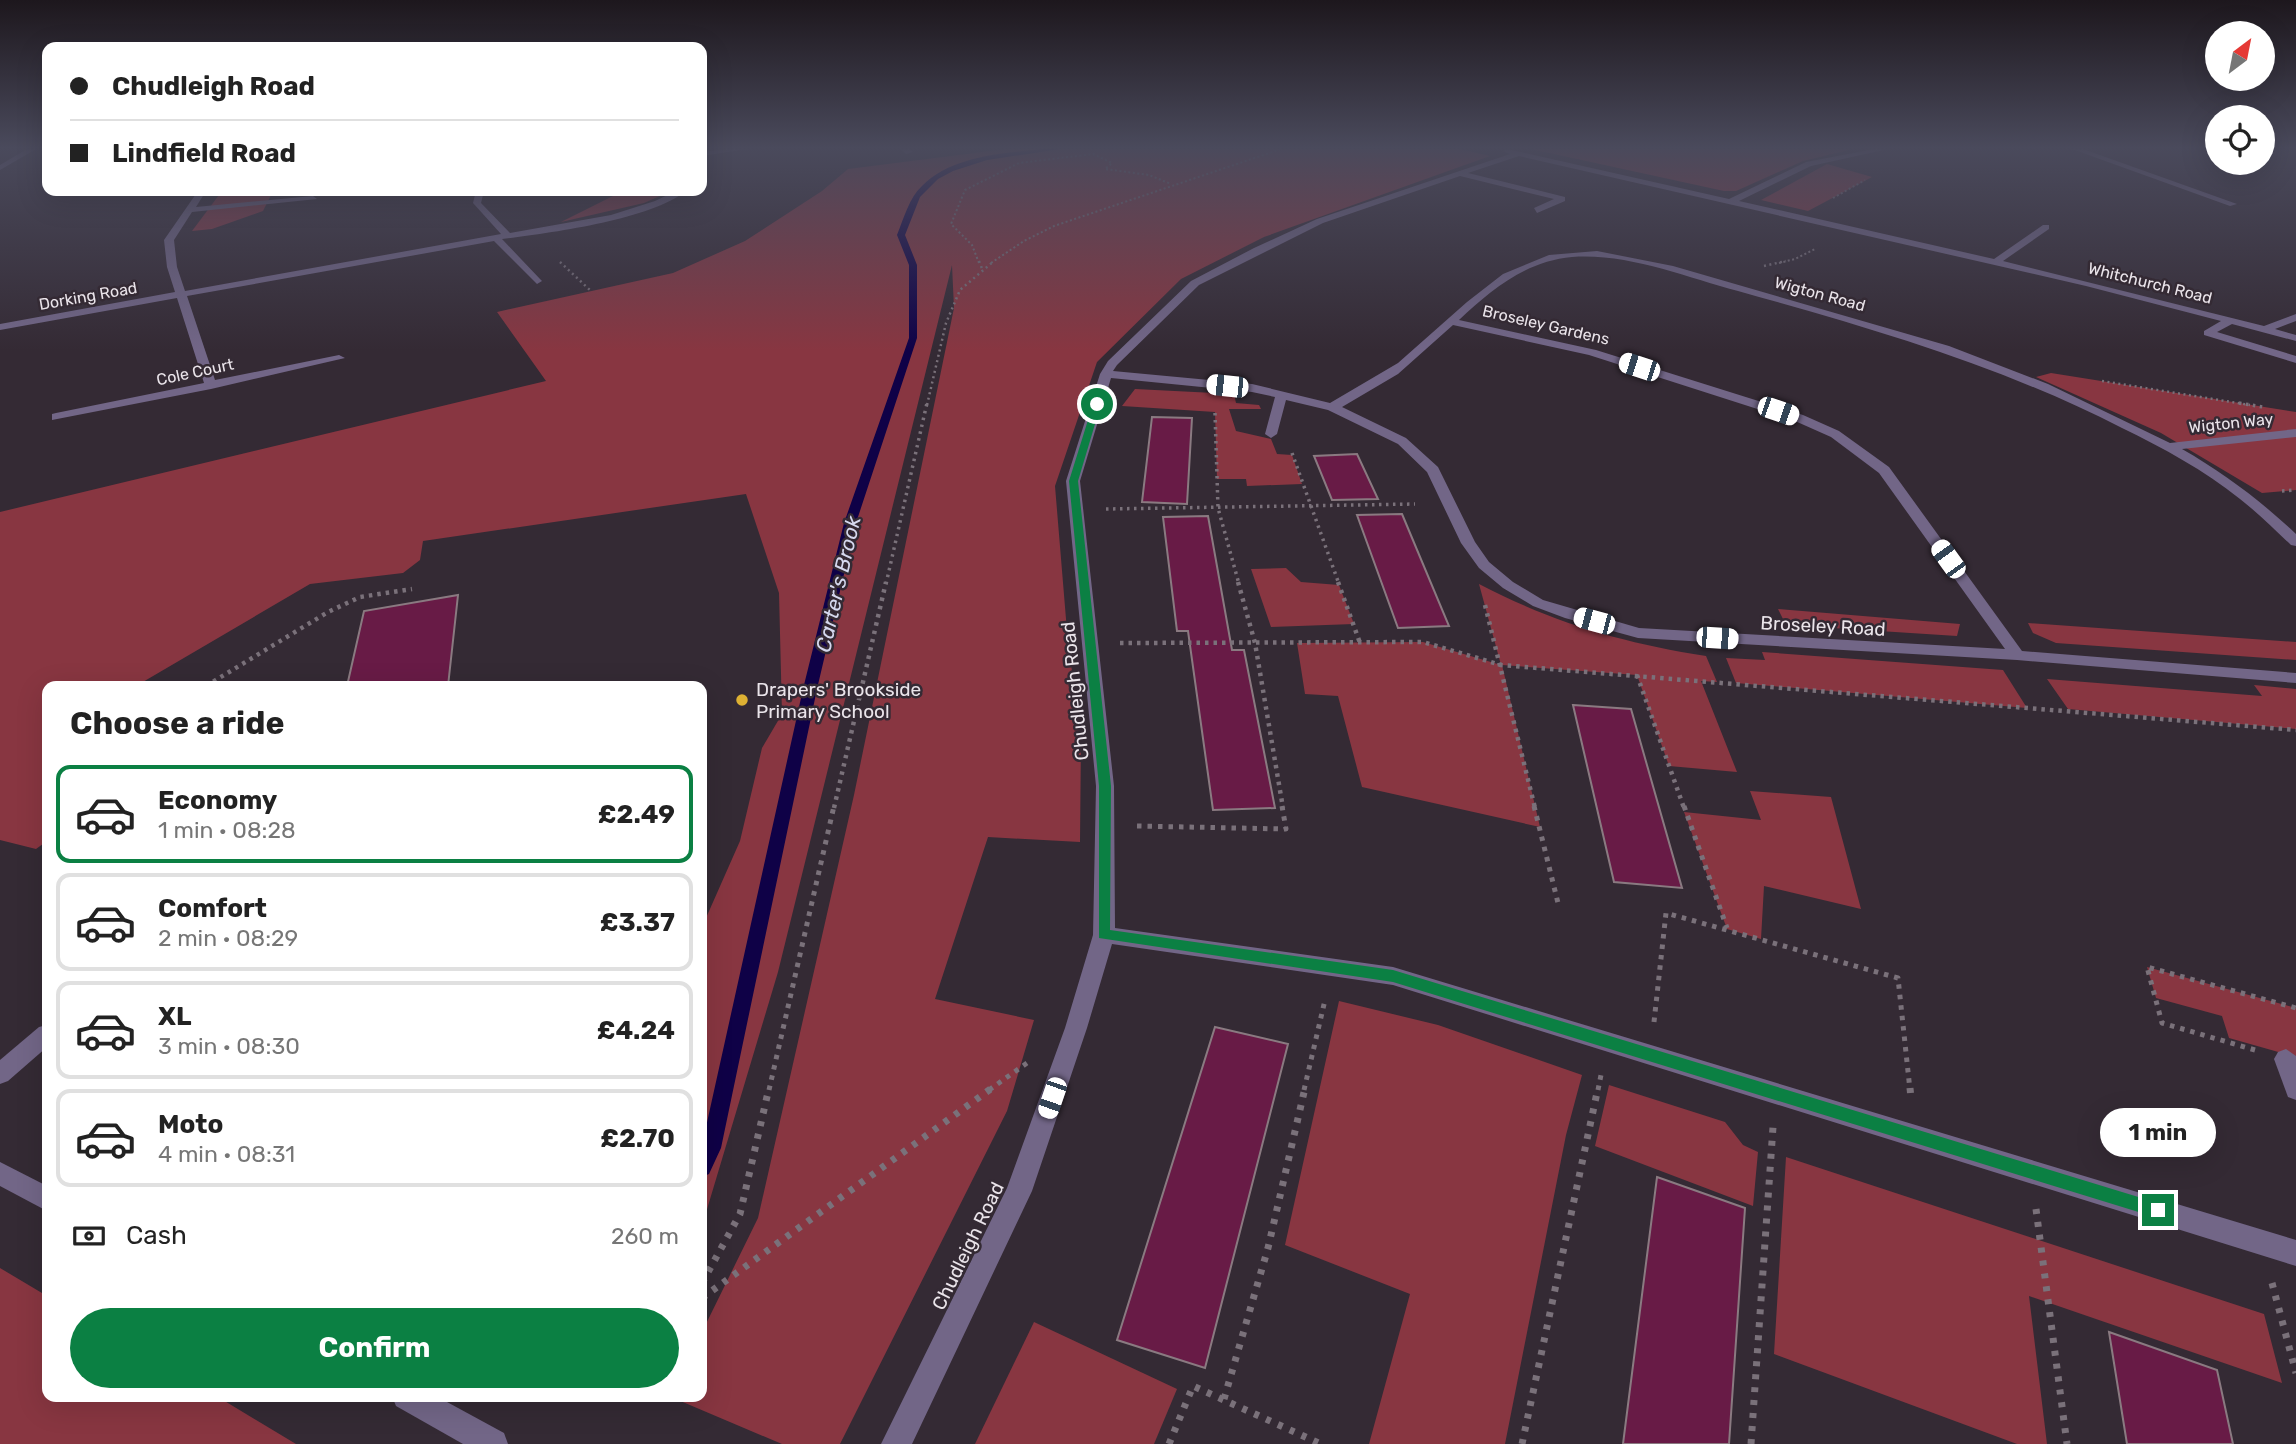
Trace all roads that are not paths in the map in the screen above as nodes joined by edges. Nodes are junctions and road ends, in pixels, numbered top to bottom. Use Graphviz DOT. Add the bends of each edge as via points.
graph roads {
  1 [pos="186,216"];
  2 [pos="490,216"];
  3 [pos="609,216"];
  4 [pos="1336,216"];
  5 [pos="1793,216"];
  6 [pos="2046,227"];
  7 [pos="508,236"];
  8 [pos="496,238"];
  9 [pos="1995,262"];
  10 [pos="537,281"];
  11 [pos="181,295"];
  12 [pos="2296,317"];
  13 [pos="2232,320"];
  14 [pos="1452,322"];
  15 [pos="0,327"];
  16 [pos="2266,330"];
  17 [pos="2296,338"];
  18 [pos="339,358"];
  19 [pos="2296,360"];
  20 [pos="1106,374"];
  21 [pos="211,385"];
  22 [pos="1282,394"];
  23 [pos="1332,407"];
  24 [pos="56,416"];
  25 [pos="2296,433"];
  26 [pos="1271,434"];
  27 [pos="2169,447"];
  28 [pos="2296,542"];
  29 [pos="2017,655"];
  30 [pos="2296,678"];
  31 [pos="1104,935"];
  32 [pos="42,1038"];
  33 [pos="2286,1059"];
  34 [pos="0,1074"];
  35 [pos="2296,1090"];
  36 [pos="0,1172"];
  37 [pos="42,1196"];
  38 [pos="2296,1254"];
  39 [pos="417,1402"];
  40 [pos="483,1438"];
  41 [pos="896,1444"];
  1 -- 11 [label="street" via="169,240"];
  2 -- 7 [label="street"];
  3 -- 7 [label="street, Dorking Road"];
  4 -- 20 [label="street, Chudleigh Road" via="1195,283"];
  5 -- 9 [label="street, Whitchurch Road"];
  6 -- 9 [label="street"];
  7 -- 8 [label="street, Dorking Road"];
  8 -- 10 [label="street"];
  8 -- 11 [label="street, Dorking Road"];
  9 -- 13 [label="street, Whitchurch Road"];
  11 -- 15 [label="street, Dorking Road"];
  11 -- 21 [label="street"];
  12 -- 16 [label="street"];
  13 -- 16 [label="street, Whitchurch Road"];
  13 -- 19 [label="street" via="2208,333"];
  14 -- 23 [label="street, Wigton Road" via="1403,365"];
  14 -- 27 [label="street, Wigton Road" via="1478,295 1539,262 1582,254 1625,259 1951,348 2091,406"];
  14 -- 29 [label="street, Broseley Gardens" via="1592,352 1799,418 1835,434 1884,470"];
  16 -- 17 [label="street, Whitchurch Road"];
  18 -- 21 [label="street, Cole Court"];
  20 -- 22 [label="street, Broseley Road"];
  20 -- 31 [label="street, Chudleigh Road" via="1073,481 1105,786"];
  21 -- 24 [label="street, Cole Court"];
  22 -- 23 [label="street, Broseley Road"];
  22 -- 26 [label="street"];
  23 -- 29 [label="street, Broseley Road" via="1402,441 1433,470 1468,543 1484,565 1538,603 1638,633"];
  25 -- 27 [label="street, Wigton Way"];
  27 -- 28 [label="street, Wigton Road" via="2243,494"];
  29 -- 30 [label="street, Broseley Road"];
  31 -- 38 [label="street" via="1393,976"];
  31 -- 41 [label="street, Chudleigh Road" via="1019,1191"];
  32 -- 34 [label="street"];
  33 -- 35 [label="street"];
  36 -- 37 [label="street"];
  39 -- 40 [label="street"];
}
